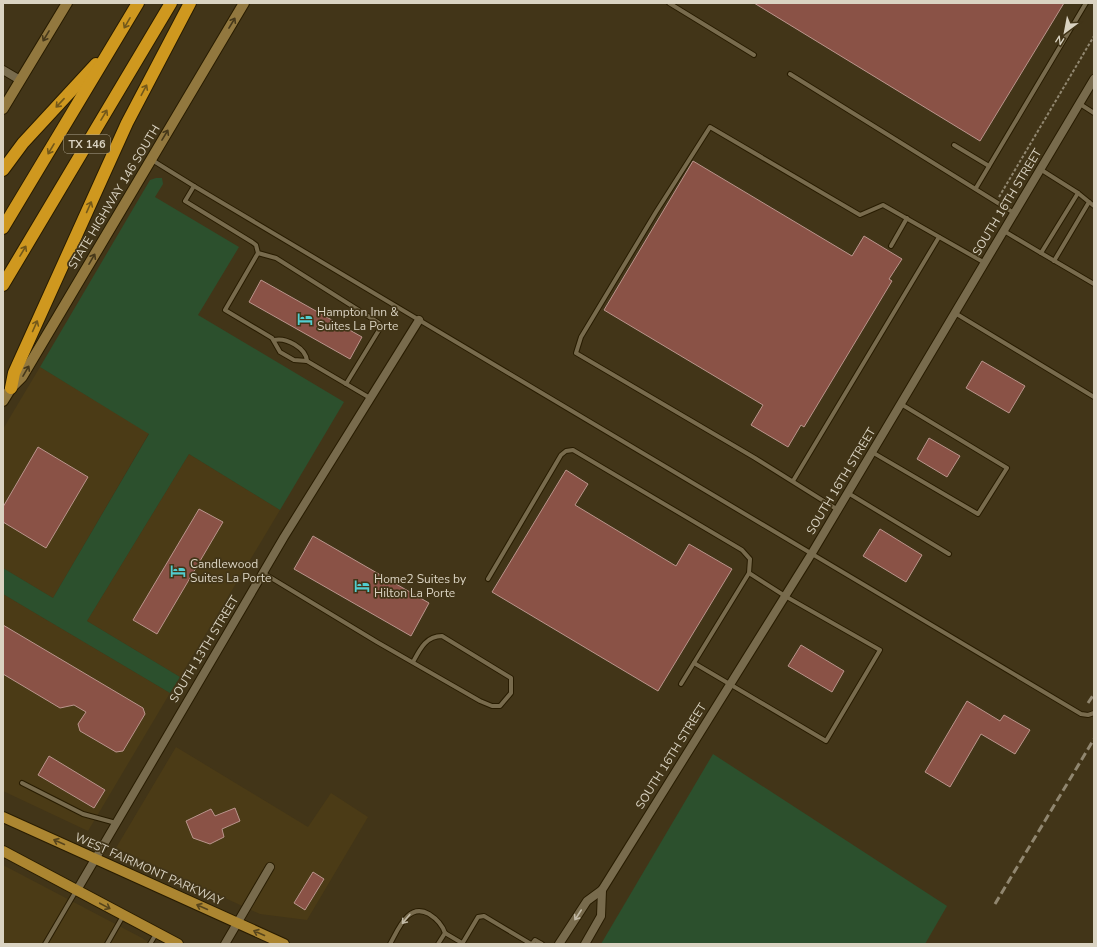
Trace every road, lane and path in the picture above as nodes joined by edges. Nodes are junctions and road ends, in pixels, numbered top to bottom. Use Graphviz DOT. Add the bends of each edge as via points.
graph roads {
  1 [pos="67,3"];
  2 [pos="138,3"];
  3 [pos="171,3"];
  4 [pos="190,3"];
  5 [pos="244,3"];
  6 [pos="669,3"];
  7 [pos="1086,3"];
  8 [pos="1094,36"];
  9 [pos="115,44"];
  10 [pos="754,55"];
  11 [pos="3,70"];
  12 [pos="790,74"];
  13 [pos="1094,79"];
  14 [pos="20,80"];
  15 [pos="1080,104"];
  16 [pos="3,109"];
  17 [pos="1094,113"];
  18 [pos="954,145"];
  19 [pos="151,159"];
  20 [pos="989,166"];
  21 [pos="1040,169"];
  22 [pos="3,170"];
  23 [pos="194,186"];
  24 [pos="976,188"];
  25 [pos="1078,194"];
  26 [pos="996,201"];
  27 [pos="1089,202"];
  28 [pos="1094,206"];
  29 [pos="1015,213"];
  30 [pos="907,218"];
  31 [pos="3,228"];
  32 [pos="1004,230"];
  33 [pos="939,237"];
  34 [pos="891,246"];
  35 [pos="258,253"];
  36 [pos="1041,253"];
  37 [pos="1054,260"];
  38 [pos="985,263"];
  39 [pos="3,284"];
  40 [pos="1094,284"];
  41 [pos="955,313"];
  42 [pos="419,320"];
  43 [pos="274,340"];
  44 [pos="308,361"];
  45 [pos="346,384"];
  46 [pos="11,388"];
  47 [pos="1094,397"];
  48 [pos="370,398"];
  49 [pos="3,401"];
  50 [pos="901,404"];
  51 [pos="872,452"];
  52 [pos="793,481"];
  53 [pos="848,493"];
  54 [pos="838,510"];
  55 [pos="812,553"];
  56 [pos="949,554"];
  57 [pos="263,573"];
  58 [pos="749,573"];
  59 [pos="488,579"];
  60 [pos="785,596"];
  61 [pos="413,662"];
  62 [pos="694,663"];
  63 [pos="681,684"];
  64 [pos="730,685"];
  65 [pos="1094,713"];
  66 [pos="22,783"];
  67 [pos="3,816"];
  68 [pos="116,823"];
  69 [pos="3,851"];
  70 [pos="95,858"];
  71 [pos="270,867"];
  72 [pos="77,890"];
  73 [pos="602,890"];
  74 [pos="123,916"];
  75 [pos="238,923"];
  76 [pos="157,933"];
  77 [pos="445,933"];
  78 [pos="45,944"];
  79 [pos="107,944"];
  80 [pos="150,944"];
  81 [pos="178,944"];
  82 [pos="225,944"];
  83 [pos="284,944"];
  84 [pos="390,944"];
  85 [pos="438,944"];
  86 [pos="462,944"];
  87 [pos="531,944"];
  88 [pos="542,944"];
  89 [pos="559,944"];
  90 [pos="585,944"];
  1 -- 14 [label="main road, one-way"];
  2 -- 9 [label="highway, TX 146, one-way"];
  39 -- 3 [label="highway, TX 146, one-way"];
  46 -- 4 [label="highway, one-way" via="14,373 127,123"];
  19 -- 5 [label="main road, STATE HIGHWAY 146 SOUTH, one-way"];
  6 -- 10 [label="lane"];
  7 -- 20 [label="lane"];
  8 -- 26 [label="path"];
  9 -- 22 [label="highway, one-way" via="23,143"];
  9 -- 31 [label="highway, TX 146, one-way"];
  11 -- 14 [label="street"];
  12 -- 24 [label="lane"];
  13 -- 15 [label="street, SOUTH 16TH STREET"];
  14 -- 16 [label="main road"];
  15 -- 17 [label="lane"];
  15 -- 21 [label="street, SOUTH 16TH STREET"];
  18 -- 20 [label="lane"];
  19 -- 23 [label="lane"];
  46 -- 19 [label="main road, STATE HIGHWAY 146 SOUTH, one-way" via="22,378"];
  20 -- 24 [label="lane"];
  21 -- 25 [label="lane"];
  21 -- 29 [label="street, SOUTH 16TH STREET"];
  23 -- 35 [label="lane" via="185,202 252,242 256,245"];
  23 -- 42 [label="lane"];
  24 -- 26 [label="lane"];
  25 -- 27 [label="lane"];
  25 -- 36 [label="lane"];
  26 -- 29 [label="lane"];
  27 -- 28 [label="lane"];
  27 -- 37 [label="lane"];
  29 -- 32 [label="street, SOUTH 16TH STREET"];
  30 -- 33 [label="lane"];
  30 -- 34 [label="lane"];
  30 -- 52 [label="lane" via="882,205 860,215 710,127 581,337 576,353"];
  32 -- 36 [label="lane"];
  32 -- 38 [label="street, SOUTH 16TH STREET"];
  33 -- 38 [label="lane"];
  33 -- 52 [label="lane"];
  35 -- 43 [label="lane" via="224,310"];
  35 -- 45 [label="lane" via="276,258 379,323 379,330"];
  36 -- 37 [label="lane"];
  37 -- 40 [label="lane"];
  38 -- 41 [label="street, SOUTH 16TH STREET"];
  41 -- 47 [label="lane"];
  41 -- 50 [label="street, SOUTH 16TH STREET"];
  42 -- 48 [label="street, SOUTH 13TH STREET"];
  42 -- 55 [label="lane"];
  43 -- 44 [label="lane" via="280,352 294,360"];
  43 -- 44 [label="lane" via="284,339 304,352"];
  44 -- 45 [label="lane"];
  45 -- 48 [label="lane"];
  46 -- 49 [label="main road, STATE HIGHWAY 146 SOUTH"];
  48 -- 57 [label="street, SOUTH 13TH STREET"];
  50 -- 51 [label="street, SOUTH 16TH STREET"];
  50 -- 51 [label="lane" via="1007,468 978,514"];
  51 -- 53 [label="street, SOUTH 16TH STREET"];
  52 -- 54 [label="lane"];
  53 -- 54 [label="street, SOUTH 16TH STREET"];
  53 -- 56 [label="lane"];
  54 -- 55 [label="street, SOUTH 16TH STREET"];
  55 -- 60 [label="street, SOUTH 16TH STREET"];
  55 -- 65 [label="lane" via="1081,714"];
  57 -- 61 [label="lane"];
  57 -- 68 [label="street, SOUTH 13TH STREET"];
  58 -- 59 [label="lane" via="750,559 742,550 573,450 561,455"];
  58 -- 60 [label="lane"];
  58 -- 62 [label="lane"];
  60 -- 64 [label="street, SOUTH 16TH STREET"];
  60 -- 64 [label="lane" via="880,650 826,741"];
  61 -- 61 [label="lane" via="492,706 500,706 511,693 511,678 442,636 435,636 426,642"];
  62 -- 63 [label="lane"];
  62 -- 64 [label="lane"];
  64 -- 73 [label="street, SOUTH 16TH STREET"];
  66 -- 68 [label="lane" via="83,814"];
  70 -- 67 [label="main road, WEST FAIRMONT PARKWAY, one-way"];
  68 -- 70 [label="street, SOUTH 13TH STREET"];
  69 -- 72 [label="main road"];
  70 -- 72 [label="street, SOUTH 13TH STREET"];
  75 -- 70 [label="main road, WEST FAIRMONT PARKWAY, one-way"];
  71 -- 75 [label="street"];
  72 -- 74 [label="main road, one-way"];
  72 -- 78 [label="lane"];
  73 -- 89 [label="street, SOUTH 16TH STREET, one-way" via="587,901"];
  73 -- 90 [label="street, SOUTH 16TH STREET" via="601,916"];
  74 -- 76 [label="main road"];
  74 -- 79 [label="lane"];
  75 -- 82 [label="street"];
  83 -- 75 [label="main road, WEST FAIRMONT PARKWAY, one-way"];
  76 -- 80 [label="lane"];
  76 -- 81 [label="main road"];
  77 -- 84 [label="lane, one-way" via="433,916 416,910 407,916"];
  77 -- 85 [label="lane"];
  77 -- 86 [label="lane"];
  86 -- 87 [label="lane" via="478,917 484,916"];
  87 -- 88 [label="lane" via="535,940"];
}
